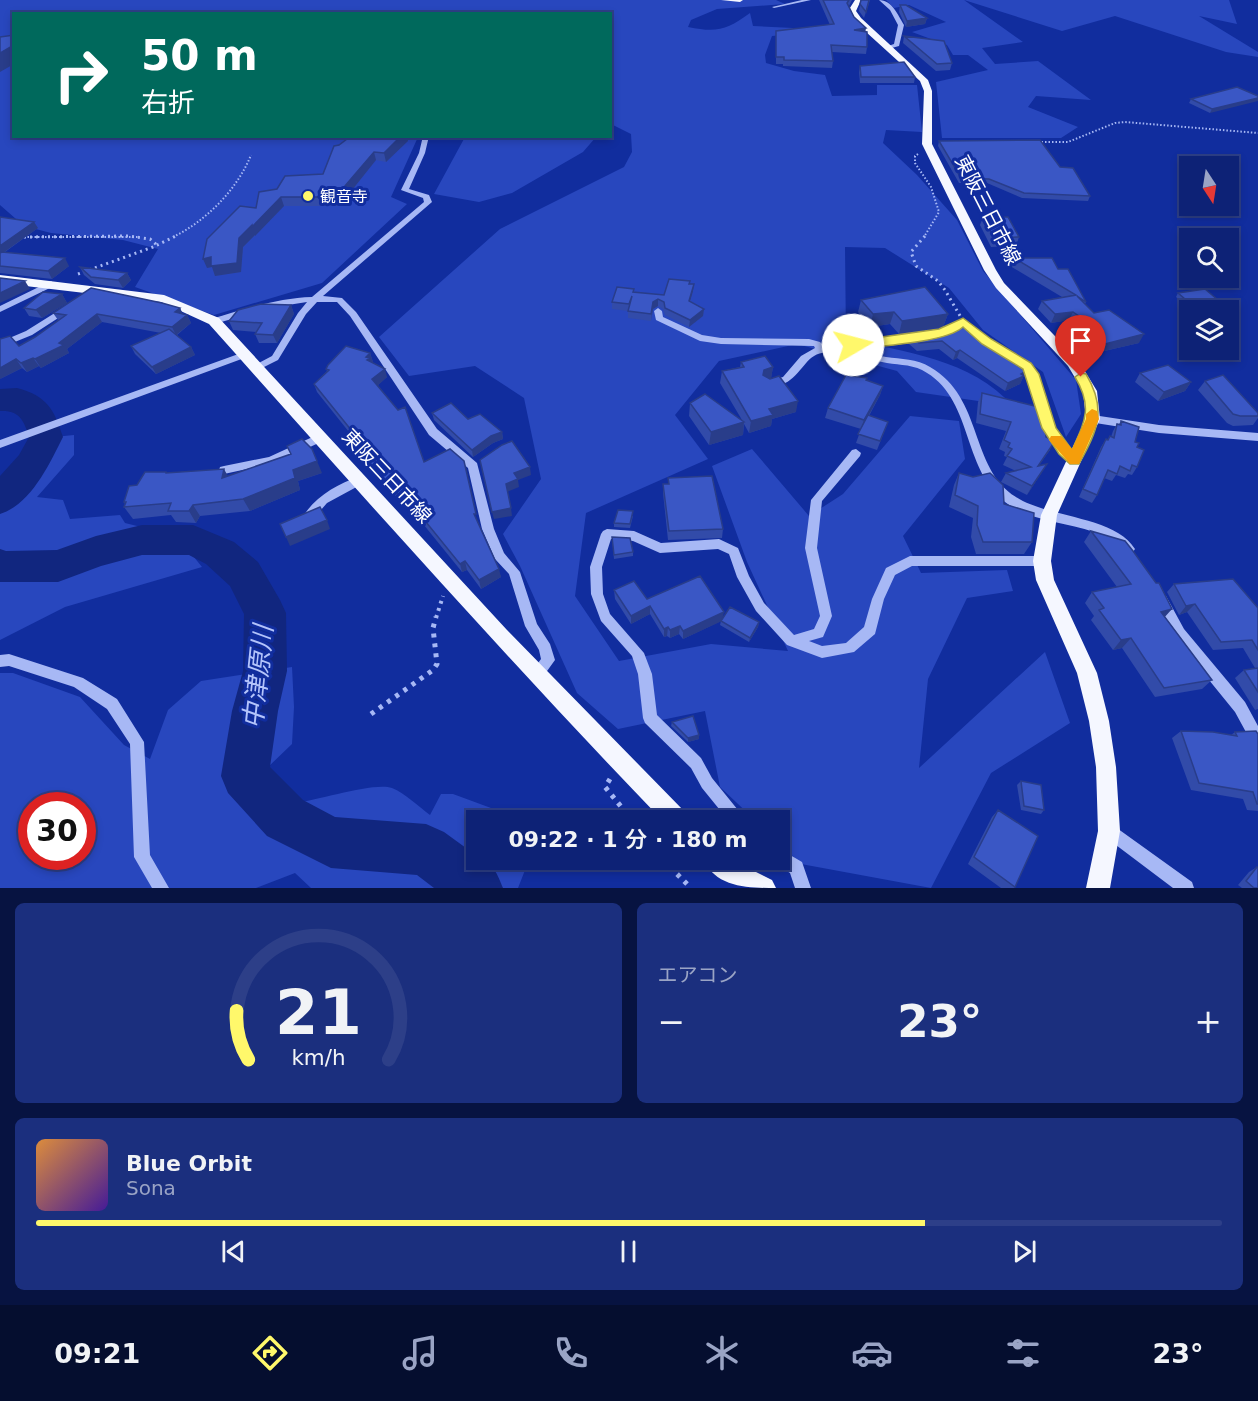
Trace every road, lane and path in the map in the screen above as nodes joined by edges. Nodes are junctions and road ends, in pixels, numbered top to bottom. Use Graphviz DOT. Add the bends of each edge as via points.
graph roads {
  1 [pos="724,0"];
  2 [pos="740,0"];
  3 [pos="809,0"];
  4 [pos="858,0"];
  5 [pos="880,0"];
  6 [pos="774,7"];
  7 [pos="888,46"];
  8 [pos="1258,133"];
  9 [pos="426,138"];
  10 [pos="1034,142"];
  11 [pos="930,150"];
  12 [pos="251,155"];
  13 [pos="24,237"];
  14 [pos="157,245"];
  15 [pos="0,279"];
  16 [pos="51,284"];
  17 [pos="97,289"];
  18 [pos="315,299"];
  19 [pos="0,309"];
  20 [pos="658,311"];
  21 [pos="214,321"];
  22 [pos="963,321"];
  23 [pos="45,323"];
  24 [pos="932,334"];
  25 [pos="32,341"];
  26 [pos="0,345"];
  27 [pos="821,349"];
  28 [pos="842,350"];
  29 [pos="244,355"];
  30 [pos="256,368"];
  31 [pos="766,385"];
  32 [pos="1093,419"];
  33 [pos="1258,437"];
  34 [pos="319,438"];
  35 [pos="4,442"];
  36 [pos="856,453"];
  37 [pos="1074,460"];
  38 [pos="224,470"];
  39 [pos="358,480"];
  40 [pos="310,515"];
  41 [pos="1049,515"];
  42 [pos="1138,560"];
  43 [pos="1042,561"];
  44 [pos="456,587"];
  45 [pos="1156,588"];
  46 [pos="792,641"];
  47 [pos="0,661"];
  48 [pos="537,674"];
  49 [pos="371,714"];
  50 [pos="1258,740"];
  51 [pos="620,763"];
  52 [pos="624,810"];
  53 [pos="667,810"];
  54 [pos="729,810"];
  55 [pos="1109,831"];
  56 [pos="790,864"];
  57 [pos="673,870"];
  58 [pos="729,870"];
  59 [pos="161,888"];
  60 [pos="691,888"];
  61 [pos="764,888"];
  62 [pos="802,888"];
  63 [pos="1098,888"];
  64 [pos="1186,888"];
  1 -- 2 [label="main road"];
  3 -- 6 [label="street"];
  4 -- 7 [label="main road, 東阪三日市線" via="852,11"];
  5 -- 7 [label="street" via="892,9 901,25 897,45"];
  7 -- 11 [label="main road, 東阪三日市線" via="924,80 928,91"];
  8 -- 10 [label="path" via="1125,122 1068,142"];
  9 -- 18 [label="street" via="405,190 426,197 428,202"];
  11 -- 22 [label="path" via="915,156 915,163 931,187 939,212 910,252 910,259 938,280"];
  11 -- 32 [label="main road, 東阪三日市線" via="1000,285 1073,363 1090,392"];
  12 -- 14 [label="path" via="231,190 192,228"];
  13 -- 14 [label="path" via="128,236 150,239"];
  14 -- 16 [label="path"];
  15 -- 16 [label="main road, 東阪三日市線"];
  16 -- 17 [label="main road, 東阪三日市線"];
  16 -- 19 [label="street"];
  17 -- 21 [label="main road, 東阪三日市線" via="164,299"];
  17 -- 23 [label="street"];
  18 -- 21 [label="street" via="274,303"];
  18 -- 30 [label="street" via="275,358"];
  18 -- 48 [label="street" via="339,300 345,305 433,432 477,463 488,529 498,556 514,572 531,626 548,660"];
  20 -- 27 [label="street" via="659,318 700,338 809,342"];
  21 -- 29 [label="main road, 東阪三日市線"];
  22 -- 37 [label="street" via="1027,366 1049,428"];
  23 -- 25 [label="street"];
  23 -- 26 [label="street"];
  24 -- 28 [label="street" via="864,342"];
  27 -- 28 [label="street"];
  27 -- 31 [label="street" via="806,355 785,380"];
  28 -- 41 [label="street" via="924,367 938,376 963,406 988,478 1010,500"];
  29 -- 30 [label="main road, 東阪三日市線"];
  29 -- 35 [label="street"];
  30 -- 34 [label="main road, 東阪三日市線"];
  32 -- 33 [label="street"];
  32 -- 37 [label="main road"];
  34 -- 38 [label="street" via="271,460"];
  34 -- 39 [label="main road, 東阪三日市線"];
  36 -- 46 [label="street" via="817,500 811,548 826,616 818,633"];
  37 -- 41 [label="main road"];
  39 -- 40 [label="street" via="323,500"];
  39 -- 44 [label="main road, 東阪三日市線"];
  41 -- 42 [label="street" via="1110,533"];
  41 -- 43 [label="main road"];
  43 -- 46 [label="street" via="910,561 890,572 870,630 849,648 822,652"];
  43 -- 55 [label="main road" via="1045,580 1089,683 1099,721"];
  44 -- 48 [label="main road, 東阪三日市線"];
  44 -- 49 [label="path" via="442,597 433,628 433,670"];
  45 -- 50 [label="street" via="1179,633 1240,707"];
  46 -- 54 [label="street" via="760,607 743,577 734,550 719,544 660,548 634,536 607,534 596,567 597,594 605,617 638,653 645,674 650,718 696,763"];
  47 -- 59 [label="street" via="9,660 78,682 112,704 137,742 142,857"];
  48 -- 51 [label="main road, 東阪三日市線"];
  51 -- 52 [label="path" via="605,787"];
  51 -- 53 [label="main road, 東阪三日市線"];
  55 -- 63 [label="main road"];
  55 -- 64 [label="street"];
  56 -- 62 [label="street" via="796,868"];
  57 -- 60 [label="path"];
  58 -- 61 [label="main road"];
}
